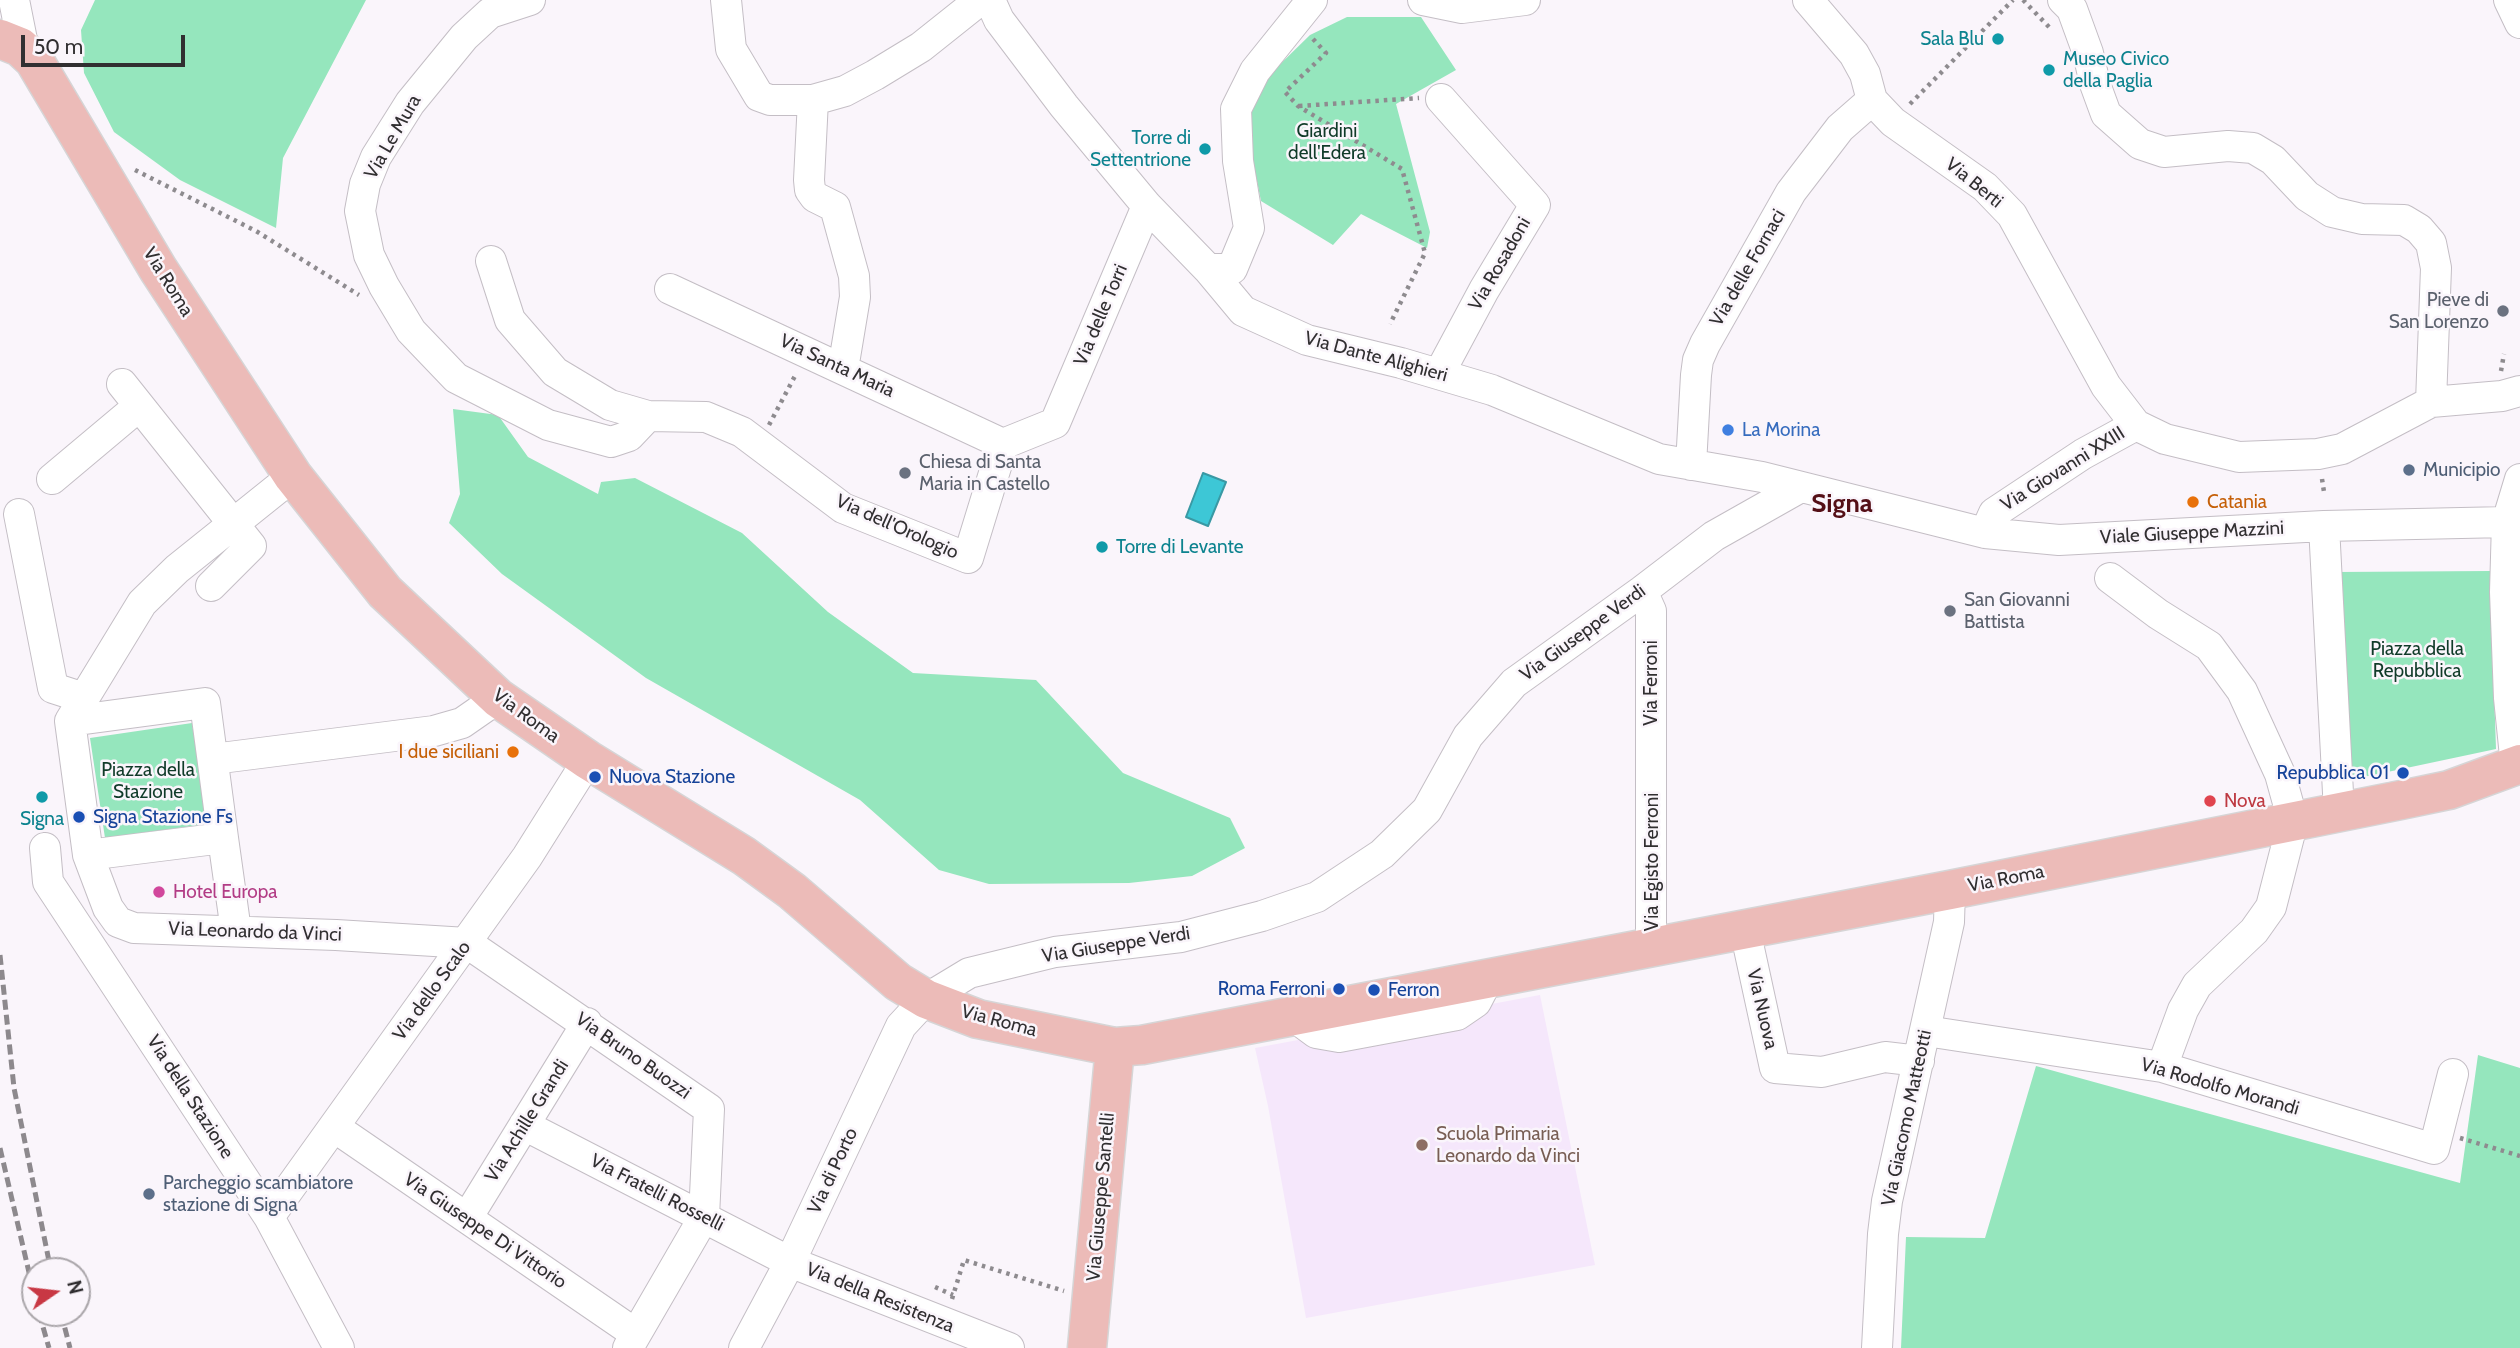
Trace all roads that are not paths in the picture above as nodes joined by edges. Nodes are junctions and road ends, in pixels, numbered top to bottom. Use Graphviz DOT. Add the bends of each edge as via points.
graph roads {
  1 [pos="14,0"];
  2 [pos="530,0"];
  3 [pos="726,0"];
  4 [pos="980,0"];
  5 [pos="990,0"];
  6 [pos="1310,0"];
  7 [pos="1423,0"];
  8 [pos="1525,0"];
  9 [pos="1808,0"];
  10 [pos="2063,0"];
  11 [pos="12,45"];
  12 [pos="1441,99"];
  13 [pos="813,100"];
  14 [pos="1872,100"];
  15 [pos="1146,206"];
  16 [pos="491,261"];
  17 [pos="1208,270"];
  18 [pos="670,289"];
  19 [pos="842,369"];
  20 [pos="1439,374"];
  21 [pos="2520,391"];
  22 [pos="2431,402"];
  23 [pos="648,416"];
  24 [pos="2136,425"];
  25 [pos="1003,444"];
  26 [pos="1692,465"];
  27 [pos="293,476"];
  28 [pos="52,479"];
  29 [pos="2520,479"];
  30 [pos="1799,488"];
  31 [pos="19,514"];
  32 [pos="2507,522"];
  33 [pos="233,524"];
  34 [pos="2324,526"];
  35 [pos="1985,533"];
  36 [pos="2110,578"];
  37 [pos="211,586"];
  38 [pos="1642,591"];
  39 [pos="2513,592"];
  40 [pos="498,698"];
  41 [pos="77,710"];
  42 [pos="213,760"];
  43 [pos="588,760"];
  44 [pos="2518,765"];
  45 [pos="1652,777"];
  46 [pos="2339,812"];
  47 [pos="2293,821"];
  48 [pos="223,838"];
  49 [pos="45,848"];
  50 [pos="88,855"];
  51 [pos="1950,890"];
  52 [pos="1745,930"];
  53 [pos="236,931"];
  54 [pos="467,943"];
  55 [pos="1651,947"];
  56 [pos="926,999"];
  57 [pos="587,1023"];
  58 [pos="1926,1031"];
  59 [pos="1115,1047"];
  60 [pos="1919,1061"];
  61 [pos="2162,1067"];
  62 [pos="2453,1074"];
  63 [pos="524,1125"];
  64 [pos="334,1128"];
  65 [pos="269,1217"];
  66 [pos="704,1217"];
  67 [pos="467,1218"];
  68 [pos="790,1262"];
  69 [pos="951,1338"];
  70 [pos="632,1341"];
  71 [pos="339,1348"];
  72 [pos="744,1348"];
  73 [pos="1009,1348"];
  74 [pos="1087,1348"];
  75 [pos="1877,1348"];
  1 -- 11 [label="street"];
  2 -- 23 [label="street, Via Le Mura" via="490,13 410,103 365,184 360,211 369,255 411,331 456,378 548,425 611,442 629,436"];
  3 -- 13 [label="street" via="731,49 759,96"];
  4 -- 13 [label="street" via="875,75 845,91"];
  5 -- 15 [label="street, Via Dante Alighieri" via="999,20 1064,106"];
  6 -- 17 [label="street" via="1255,71 1236,109 1238,161 1249,228 1232,269"];
  7 -- 8 [label="street" via="1462,8"];
  9 -- 14 [label="street, Via Berti" via="1854,54"];
  10 -- 22 [label="street" via="2072,9 2106,114 2140,144 2164,152 2253,148 2332,212 2362,219 2404,220 2419,229 2431,243 2435,268"];
  11 -- 27 [label="main road, Via Roma" via="34,60 46,77 158,269"];
  12 -- 20 [label="street, Via Rosadoni" via="1535,205"];
  13 -- 19 [label="street" via="810,190 835,207 853,276 855,297"];
  14 -- 24 [label="street, Via Berti" via="1893,122 1985,187 2012,215 2106,386"];
  14 -- 26 [label="street, Via delle Fornaci" via="1840,128 1791,192 1705,344 1696,375"];
  15 -- 17 [label="street, Via Dante Alighieri"];
  15 -- 25 [label="street, Via delle Torri" via="1055,423"];
  16 -- 23 [label="street, Via dell'Orologio" via="510,320 555,372 610,405"];
  17 -- 20 [label="street, Via Dante Alighieri" via="1243,311 1307,340"];
  18 -- 19 [label="street, Via Santa Maria"];
  19 -- 25 [label="street, Via Santa Maria"];
  20 -- 26 [label="street, Via Dante Alighieri" via="1492,390 1659,459"];
  21 -- 22 [label="street"];
  22 -- 24 [label="street, Via Giovanni XXIII" via="2342,449 2318,454 2239,457 2165,439"];
  23 -- 25 [label="street, Via dell'Orologio" via="706,417 742,432 843,508 968,558"];
  24 -- 35 [label="street, Via Giovanni XXIII" via="1994,513"];
  26 -- 30 [label="street, Via Dante Alighieri"];
  27 -- 33 [label="street"];
  27 -- 40 [label="main road, Via Roma" via="385,592"];
  28 -- 33 [label="street" via="131,395"];
  29 -- 32 [label="street"];
  30 -- 35 [label="street"];
  30 -- 38 [label="street, Via Giuseppe Verdi" via="1714,536"];
  31 -- 41 [label="street" via="53,688"];
  32 -- 34 [label="street"];
  32 -- 39 [label="street"];
  33 -- 37 [label="street" via="251,546"];
  33 -- 41 [label="street" via="142,603"];
  34 -- 35 [label="street, Viale Giuseppe Mazzini" via="2059,540"];
  34 -- 46 [label="street"];
  36 -- 47 [label="street" via="2209,646 2242,691 2280,774"];
  38 -- 45 [label="street, Via Ferroni" via="1651,611"];
  38 -- 56 [label="street, Via Giuseppe Verdi" via="1514,683 1468,736 1427,810 1382,854 1317,897 1181,937 1055,952 969,973"];
  39 -- 44 [label="street" via="2509,698"];
  40 -- 42 [label="street" via="462,723 434,732"];
  40 -- 43 [label="main road, Via Roma"];
  41 -- 42 [label="street" via="205,703"];
  41 -- 50 [label="street"];
  42 -- 48 [label="street"];
  43 -- 54 [label="street, Via dello Scalo"];
  43 -- 56 [label="main road, Via Roma" via="754,863 898,982"];
  44 -- 46 [label="main road, Via Roma" via="2449,790"];
  45 -- 55 [label="street, Via Egisto Ferroni"];
  46 -- 47 [label="main road, Via Roma"];
  47 -- 51 [label="main road, Via Roma"];
  47 -- 61 [label="street" via="2271,907 2197,985"];
  48 -- 50 [label="street"];
  48 -- 53 [label="street"];
  49 -- 65 [label="street, Via della Stazione" via="48,882"];
  50 -- 53 [label="street, Via Leonardo da Vinci" via="118,922 134,928"];
  51 -- 52 [label="main road, Via Roma"];
  51 -- 58 [label="street, Via Giacomo Matteotti" via="1949,922"];
  52 -- 55 [label="main road, Via Roma"];
  52 -- 60 [label="street, Via Nuova" via="1775,1068 1822,1072 1885,1057"];
  53 -- 54 [label="street, Via Leonardo da Vinci"];
  54 -- 57 [label="street, Via Bruno Buozzi"];
  54 -- 64 [label="street, Via dello Scalo"];
  55 -- 59 [label="main road, Via Roma"];
  56 -- 59 [label="main road, Via Roma" via="978,1019"];
  56 -- 68 [label="street, Via di Porto" via="901,1026"];
  57 -- 63 [label="street, Via Achille Grandi"];
  57 -- 66 [label="street, Via Bruno Buozzi" via="709,1109"];
  58 -- 60 [label="street, Via Giacomo Matteotti"];
  58 -- 61 [label="street, Via Rodolfo Morandi"];
  59 -- 74 [label="main road, Via Giuseppe Santelli"];
  60 -- 75 [label="street, Via Giacomo Matteotti" via="1887,1201"];
  61 -- 62 [label="street, Via Rodolfo Morandi" via="2434,1149"];
  63 -- 66 [label="street, Via Fratelli Rosselli"];
  63 -- 67 [label="street, Via Achille Grandi"];
  64 -- 65 [label="street, Via dello Scalo"];
  64 -- 67 [label="street, Via Giuseppe Di Vittorio"];
  65 -- 71 [label="street, Via della Stazione"];
  66 -- 68 [label="street, Via Fratelli Rosselli"];
  66 -- 70 [label="street"];
  67 -- 70 [label="street, Via Giuseppe Di Vittorio"];
  68 -- 69 [label="street, Via della Resistenza" via="926,1316"];
  68 -- 72 [label="street, Via di Porto"];
  69 -- 73 [label="street, Via della Resistenza"];
}
